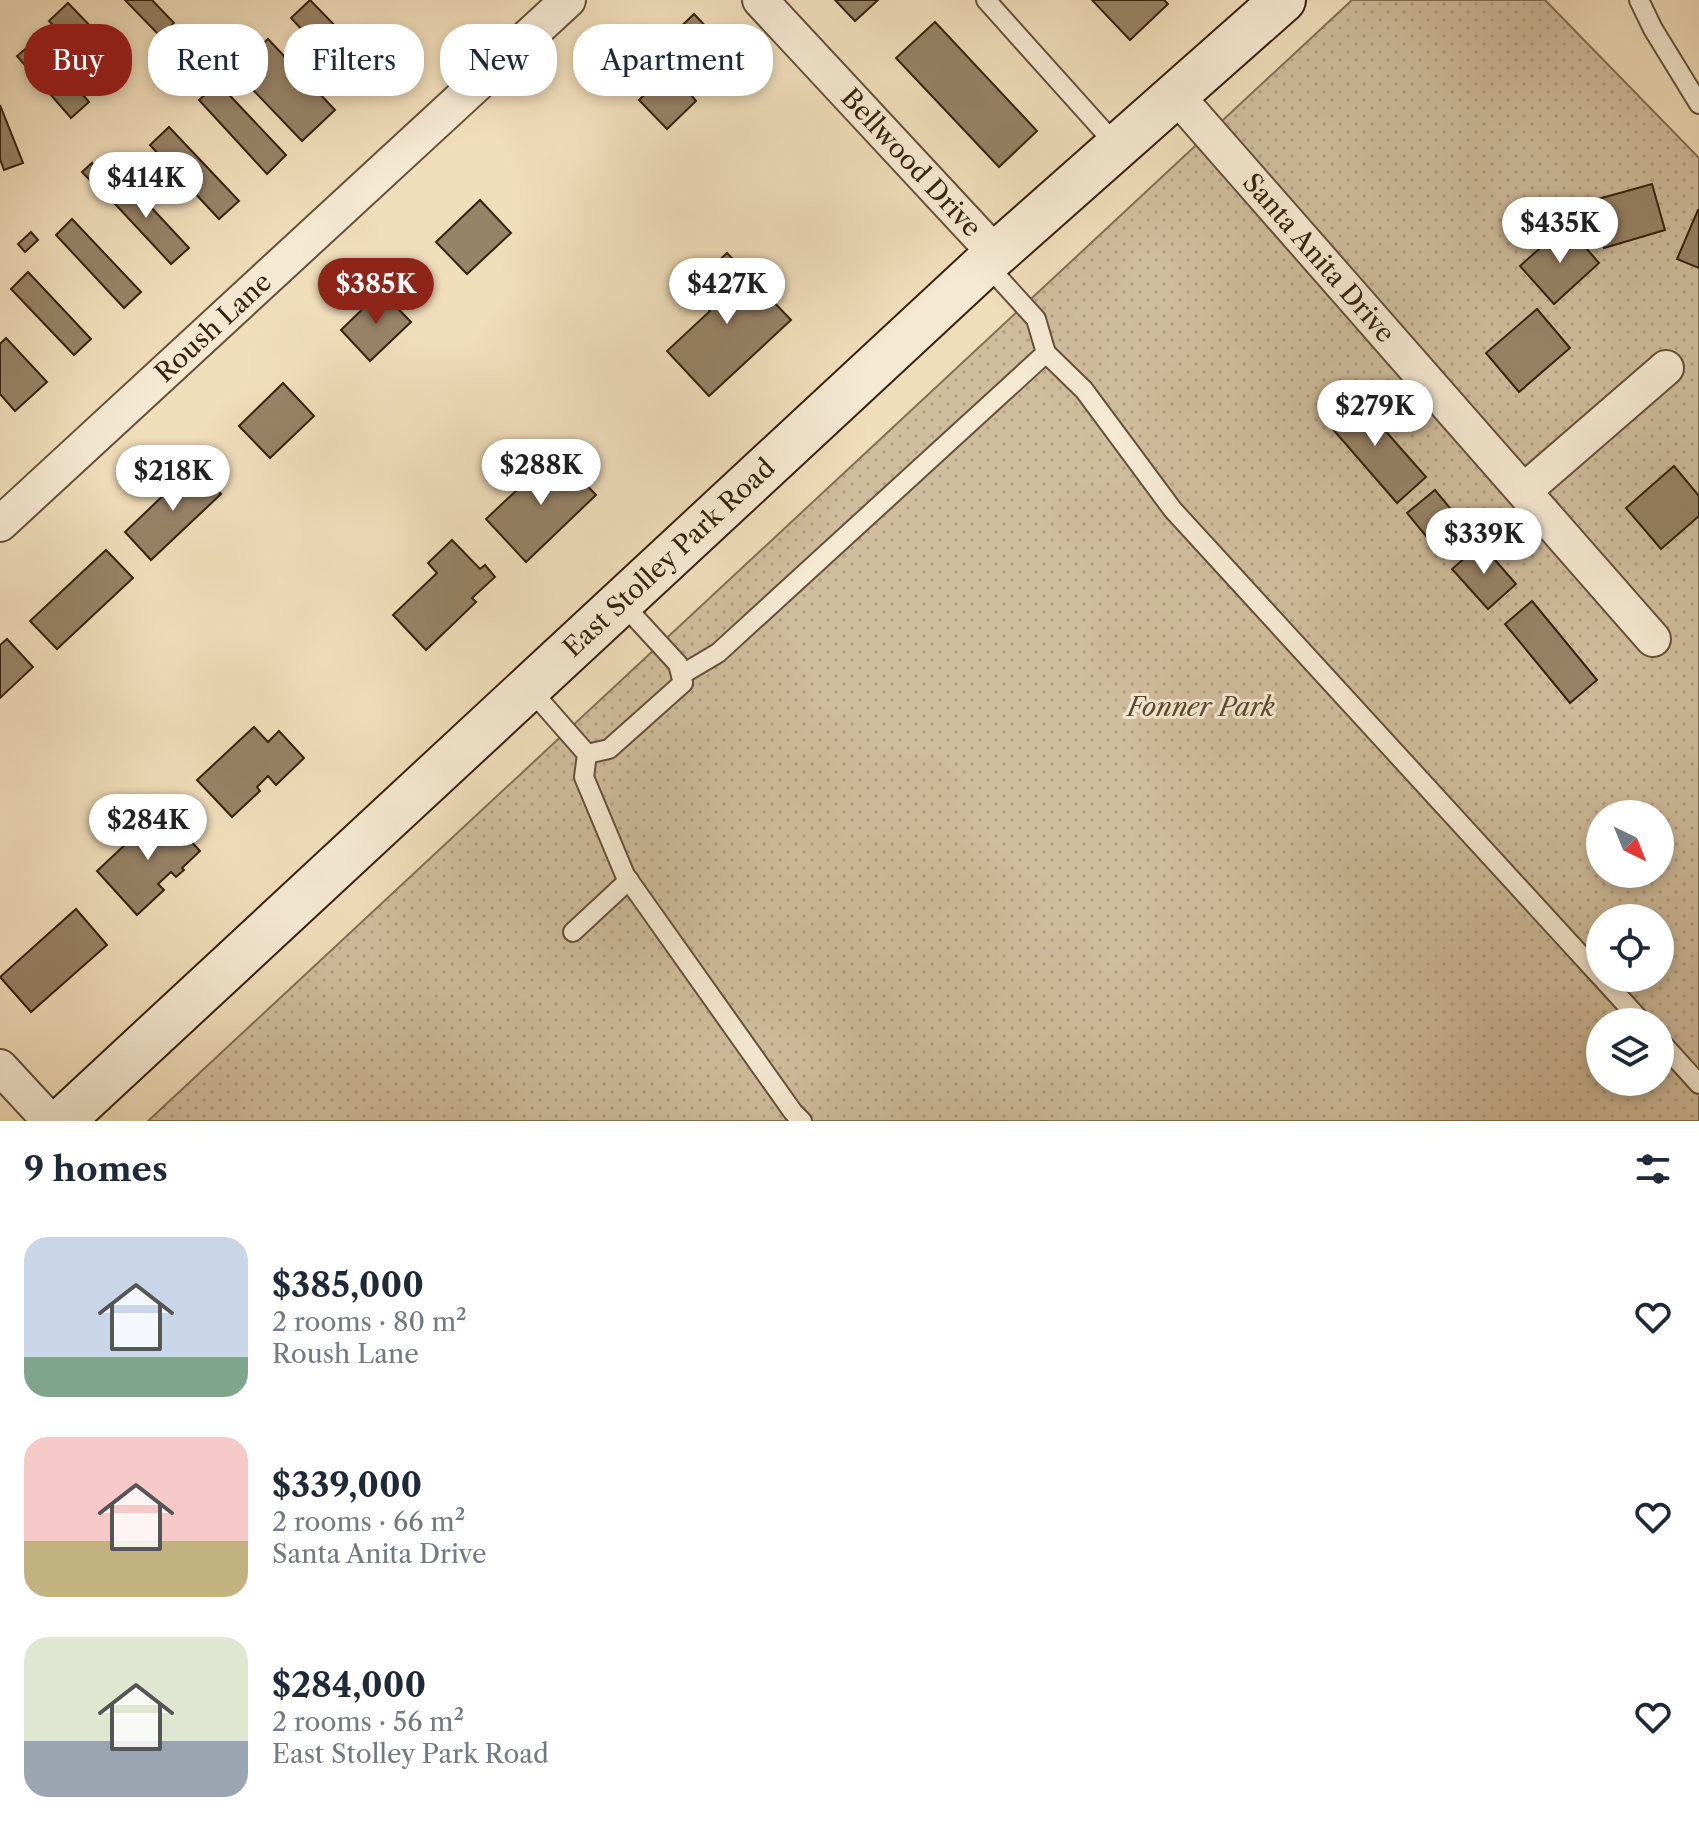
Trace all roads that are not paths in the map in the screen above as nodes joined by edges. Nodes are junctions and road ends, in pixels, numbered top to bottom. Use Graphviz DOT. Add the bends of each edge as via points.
graph roads {
  1 [pos="568,0"];
  2 [pos="760,0"];
  3 [pos="986,0"];
  4 [pos="1283,0"];
  5 [pos="1639,0"];
  6 [pos="1175,94"];
  7 [pos="1699,104"];
  8 [pos="1117,146"];
  9 [pos="991,259"];
  10 [pos="1046,353"];
  11 [pos="1666,368"];
  12 [pos="1524,491"];
  13 [pos="0,524"];
  14 [pos="621,602"];
  15 [pos="1653,639"];
  16 [pos="681,675"];
  17 [pos="529,688"];
  18 [pos="587,754"];
  19 [pos="629,880"];
  20 [pos="573,932"];
  21 [pos="1586,961"];
  22 [pos="1615,992"];
  23 [pos="1629,1008"];
  24 [pos="1674,1056"];
  25 [pos="0,1067"];
  26 [pos="1699,1084"];
  27 [pos="50,1121"];
  28 [pos="62,1121"];
  29 [pos="802,1121"];
  1 -- 13 [label="street, Roush Lane"];
  2 -- 9 [label="street, Bellwood Drive"];
  3 -- 8 [label="lane"];
  4 -- 6 [label="street, East Stolley Park Road"];
  5 -- 7 [label="lane"];
  6 -- 8 [label="street, East Stolley Park Road"];
  6 -- 12 [label="street, Santa Anita Drive"];
  8 -- 9 [label="street, East Stolley Park Road"];
  9 -- 10 [label="lane" via="1036,319"];
  9 -- 14 [label="street, East Stolley Park Road"];
  10 -- 16 [label="lane" via="718,653"];
  10 -- 21 [label="lane" via="1084,390 1173,510"];
  11 -- 12 [label="street"];
  12 -- 15 [label="street, Santa Anita Drive"];
  14 -- 16 [label="lane" via="678,664"];
  14 -- 17 [label="street, East Stolley Park Road"];
  16 -- 18 [label="lane" via="683,683 609,749"];
  17 -- 18 [label="lane"];
  17 -- 28 [label="street, East Stolley Park Road"];
  18 -- 19 [label="lane" via="584,777"];
  19 -- 20 [label="lane"];
  19 -- 29 [label="lane"];
  22 -- 23 [label="lane"];
  24 -- 26 [label="lane"];
  25 -- 27 [label="street"];
}
